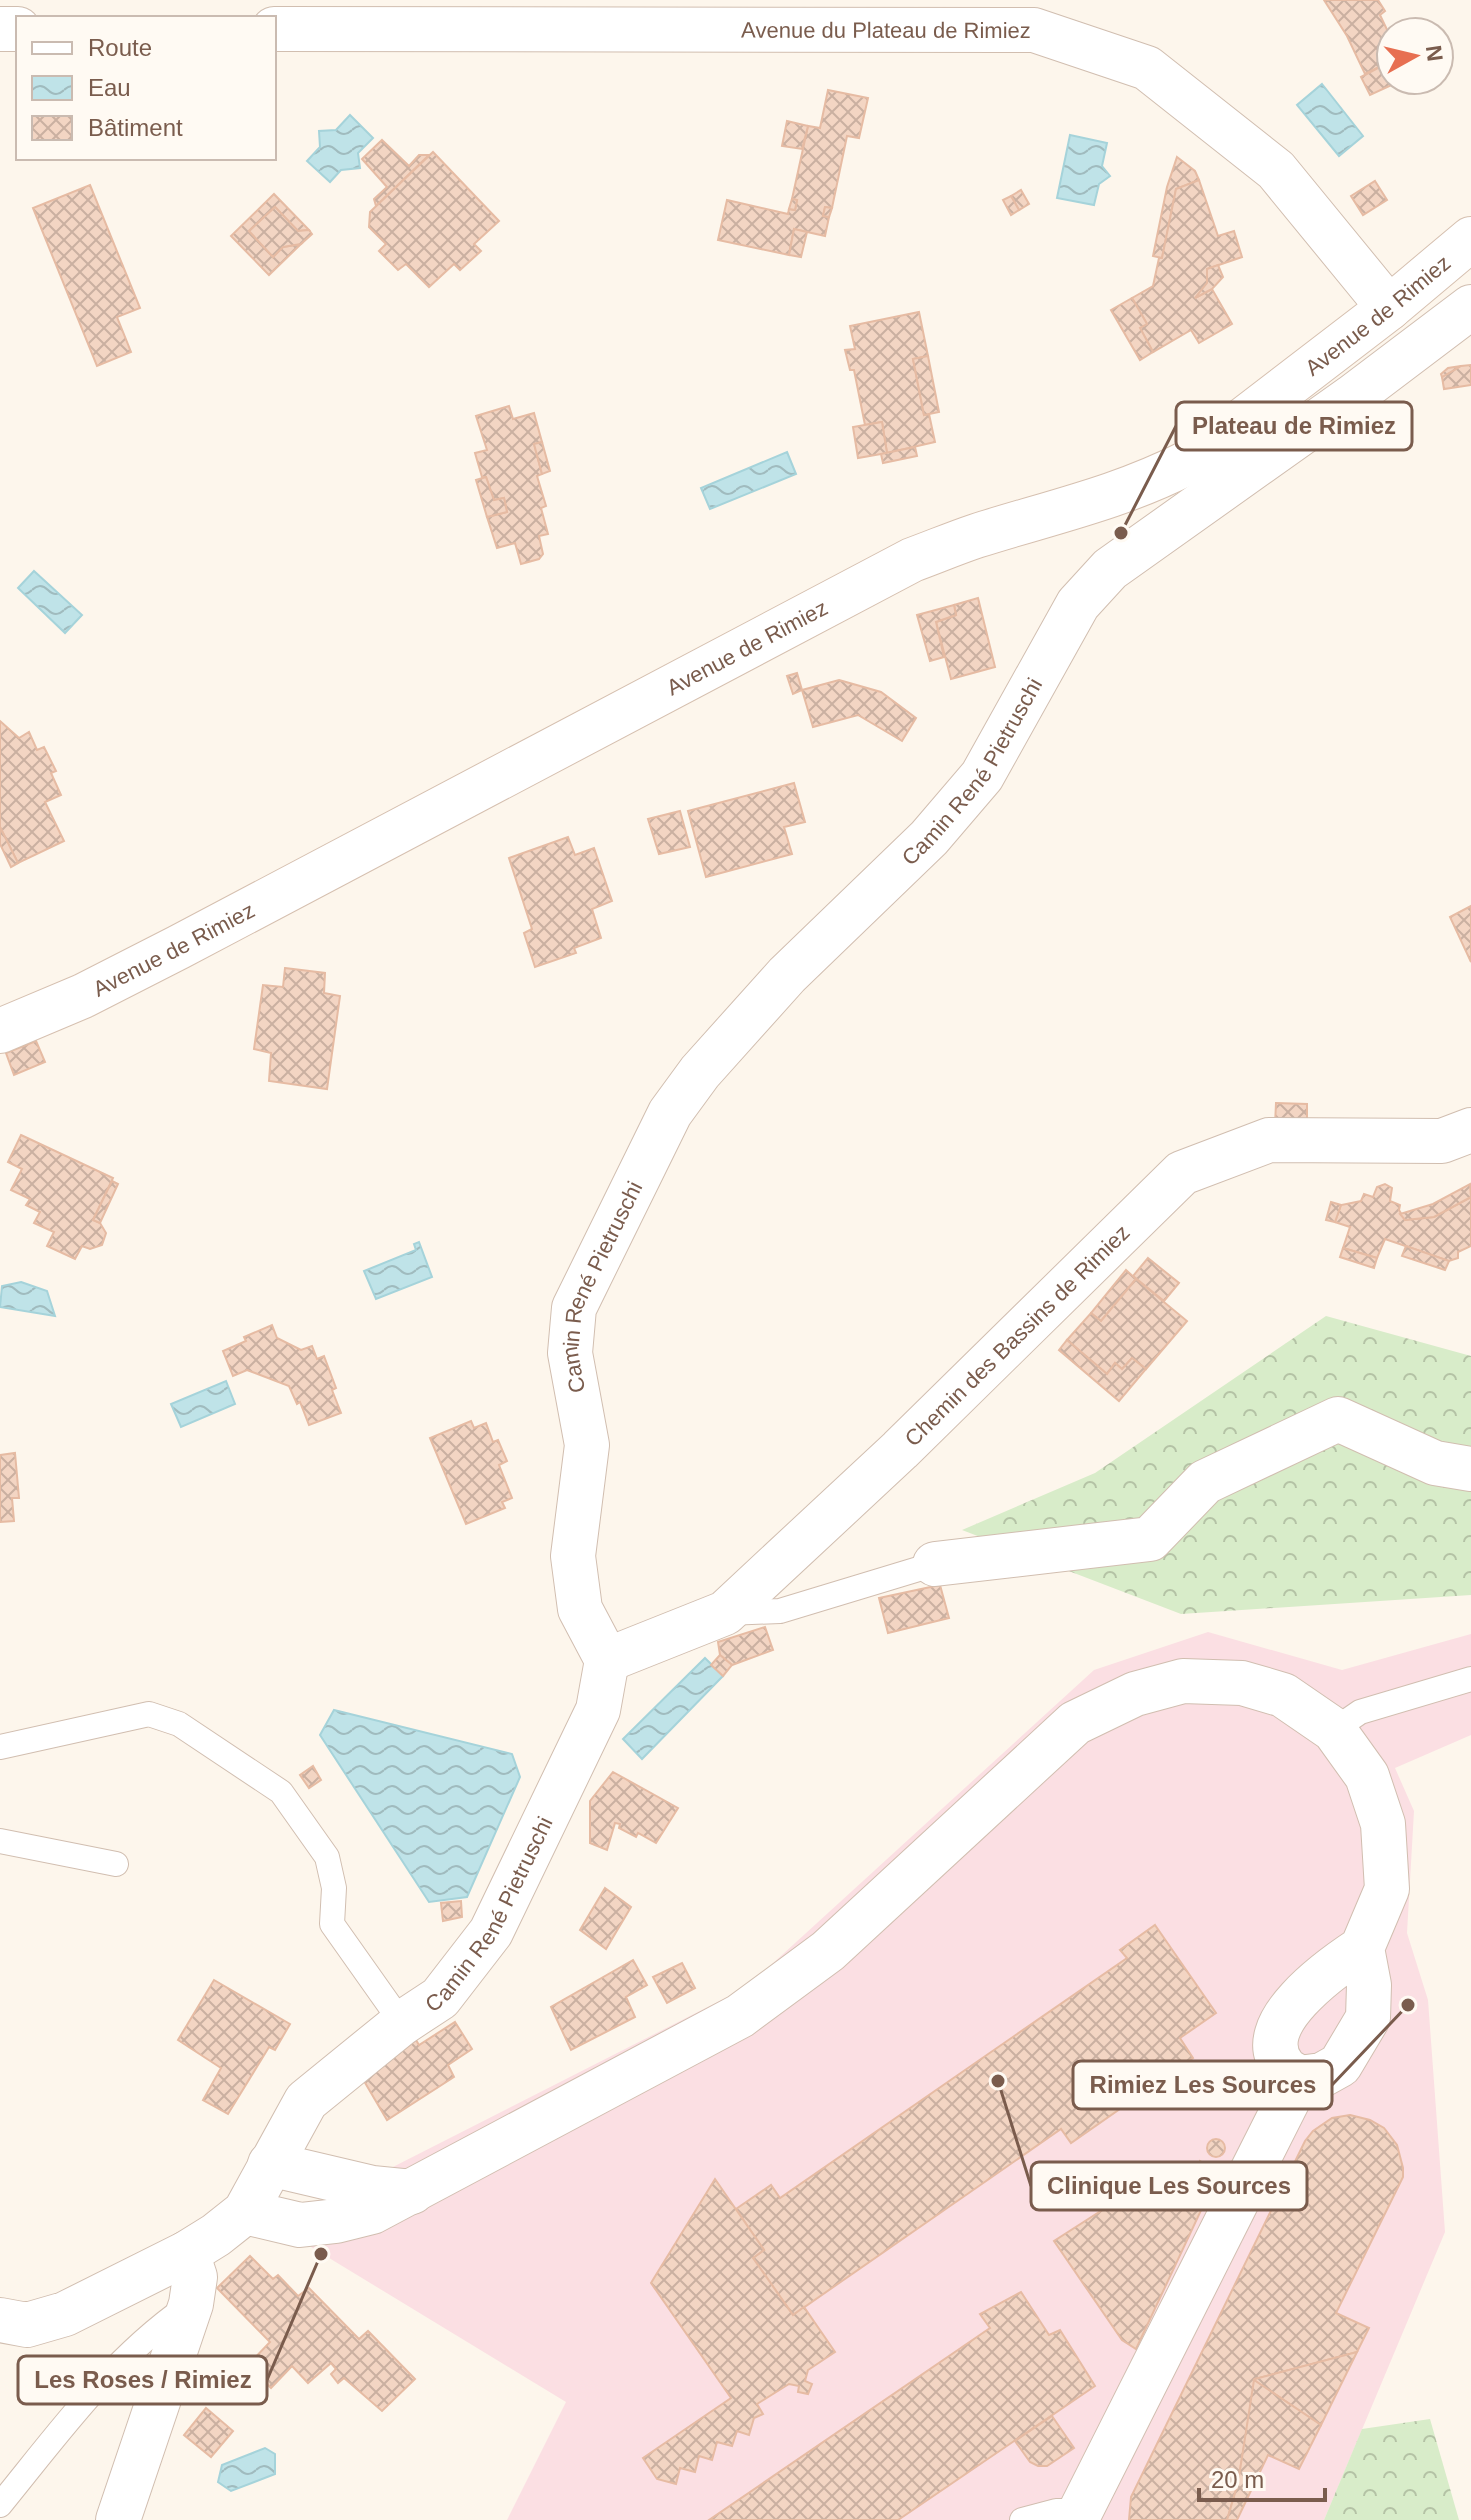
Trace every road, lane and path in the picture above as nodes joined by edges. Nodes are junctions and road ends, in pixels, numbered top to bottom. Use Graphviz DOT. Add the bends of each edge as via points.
graph roads {
  1 [pos="276,29"];
  2 [pos="1471,239"];
  3 [pos="1471,307"];
  4 [pos="1389,308"];
  5 [pos="0,1031"];
  6 [pos="1471,1130"];
  7 [pos="1471,1469"];
  8 [pos="935,1564"];
  9 [pos="725,1613"];
  10 [pos="607,1660"];
  11 [pos="1471,1679"];
  12 [pos="1334,1730"];
  13 [pos="0,1747"];
  14 [pos="0,1841"];
  15 [pos="116,1864"];
  16 [pos="1362,1948"];
  17 [pos="402,2023"];
  18 [pos="1299,2078"];
  19 [pos="270,2164"];
  20 [pos="412,2192"];
  21 [pos="245,2212"];
  22 [pos="187,2253"];
  23 [pos="191,2304"];
  24 [pos="0,2320"];
  25 [pos="0,2505"];
  26 [pos="1078,2515"];
  27 [pos="118,2520"];
  28 [pos="1022,2520"];
  1 -- 4 [label="street, Avenue du Plateau de Rimiez" via="1034,30 1147,68 1276,170"];
  2 -- 4 [label="street, Avenue de Rimiez"];
  3 -- 10 [label="street, Camin René Pietruschi" via="1110,569 1078,604 982,776 929,838 787,975 670,1113 574,1308 570,1332 587,1445 573,1556 580,1609"];
  4 -- 5 [label="street, Avenue de Rimiez" via="1187,463 1149,483 912,560 179,947"];
  6 -- 9 [label="street, Chemin des Bassins de Rimiez" via="1442,1141 1269,1140 1182,1173"];
  7 -- 8 [label="street" via="1435,1463 1338,1419 1205,1482 1150,1539"];
  8 -- 9 [label="lane" via="780,1611"];
  9 -- 10 [label="street, Chemin des Bassins de Rimiez"];
  10 -- 17 [label="street, Camin René Pietruschi" via="598,1710 491,1932 440,1998"];
  11 -- 12 [label="lane" via="1360,1712"];
  12 -- 16 [label="street" via="1367,1776 1383,1824 1387,1889"];
  12 -- 20 [label="street" via="1283,1695 1242,1683 1183,1681 1135,1694 1075,1723 828,1951 740,2016"];
  13 -- 17 [label="lane" via="149,1714 179,1724 281,1792 327,1857 334,1888 332,1924"];
  14 -- 15 [label="lane"];
  16 -- 18 [label="street" via="1368,2018 1340,2065 1322,2075"];
  16 -- 18 [label="street" via="1296,2001 1275,2036 1284,2068"];
  17 -- 19 [label="street, Camin René Pietruschi" via="306,2101"];
  18 -- 26 [label="street"];
  19 -- 20 [label="street"];
  19 -- 21 [label="street, Camin René Pietruschi"];
  20 -- 21 [label="street" via="372,2212 315,2225"];
  21 -- 22 [label="street, Camin René Pietruschi"];
  22 -- 23 [label="street" via="195,2277"];
  22 -- 24 [label="street, Camin René Pietruschi" via="65,2314 27,2325"];
  23 -- 25 [label="lane" via="124,2357"];
  23 -- 27 [label="street"];
  26 -- 28 [label="lane" via="1056,2511"];
}
